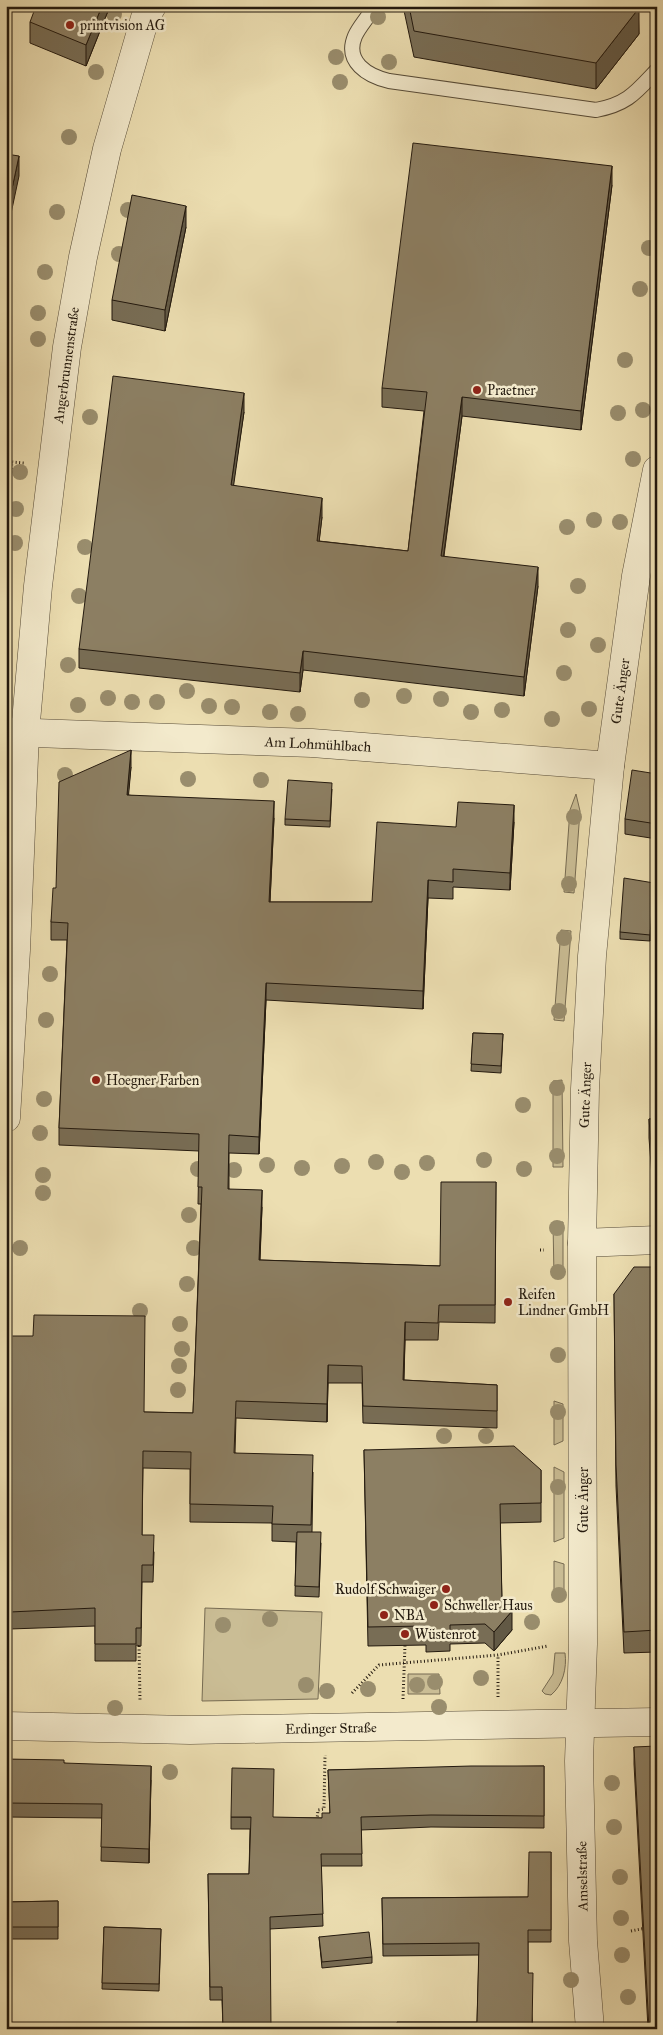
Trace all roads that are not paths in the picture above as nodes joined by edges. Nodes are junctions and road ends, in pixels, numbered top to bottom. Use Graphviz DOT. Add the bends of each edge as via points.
graph roads {
  1 [pos="152,6"];
  2 [pos="374,6"];
  3 [pos="657,70"];
  4 [pos="657,470"];
  5 [pos="649,554"];
  6 [pos="16,732"];
  7 [pos="610,766"];
  8 [pos="6,1118"];
  9 [pos="657,1240"];
  10 [pos="582,1243"];
  11 [pos="657,1722"];
  12 [pos="581,1724"];
  13 [pos="6,1726"];
  14 [pos="590,2029"];
  1 -- 6 [label="street, Angerbrunnenstraße" via="145,18 107,149 83,257 67,347 38,586"];
  2 -- 3 [label="lane" via="356,35 353,53 362,70 389,81 596,110 616,106 635,94"];
  4 -- 5 [label="street, Gute Änger"];
  5 -- 7 [label="street, Gute Änger"];
  6 -- 7 [label="street, Am Lohmühlbach" via="312,742"];
  6 -- 8 [label="street" via="16,950"];
  7 -- 10 [label="street, Gute Änger" via="592,956"];
  9 -- 10 [label="street"];
  10 -- 12 [label="street, Gute Änger"];
  11 -- 12 [label="street, Erdinger Straße"];
  12 -- 13 [label="street, Erdinger Straße" via="190,1730"];
  12 -- 14 [label="street, Amselstraße" via="583,1941"];
}
